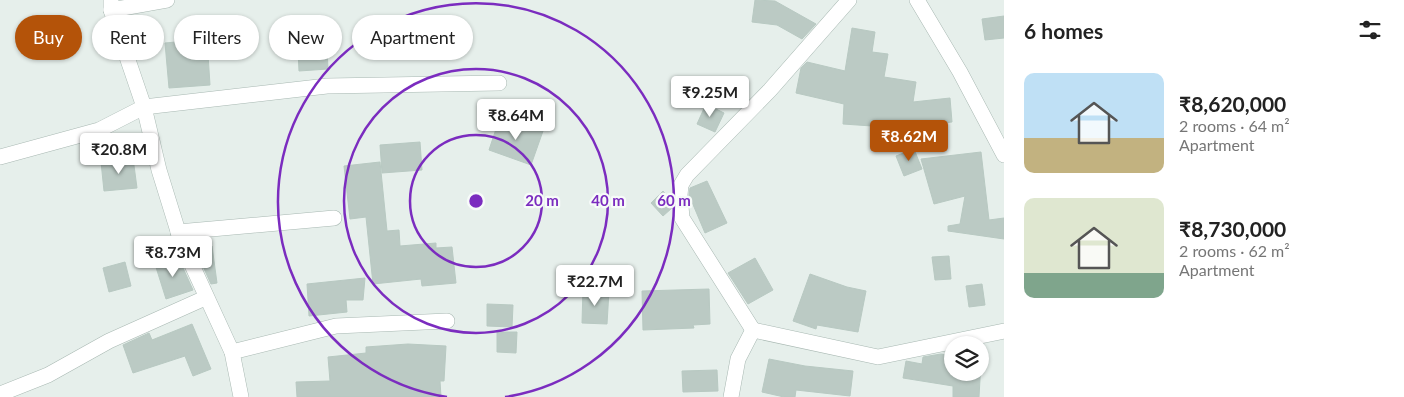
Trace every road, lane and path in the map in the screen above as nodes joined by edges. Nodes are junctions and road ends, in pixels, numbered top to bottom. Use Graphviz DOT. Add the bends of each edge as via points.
graph roads {
  1 [pos="167,0"];
  2 [pos="848,0"];
  3 [pos="917,0"];
  4 [pos="111,5"];
  5 [pos="499,83"];
  6 [pos="144,107"];
  7 [pos="1004,155"];
  8 [pos="0,157"];
  9 [pos="334,218"];
  10 [pos="178,232"];
  11 [pos="205,298"];
  12 [pos="447,321"];
  13 [pos="753,330"];
  14 [pos="1004,331"];
  15 [pos="232,352"];
  16 [pos="0,394"];
  17 [pos="241,397"];
  18 [pos="731,397"];
  1 -- 4 [label="street"];
  2 -- 13 [label="street" via="770,90 698,162 681,186 679,206 682,218"];
  3 -- 7 [label="street"];
  4 -- 6 [label="street"];
  5 -- 6 [label="street" via="327,86"];
  6 -- 8 [label="street" via="99,130"];
  6 -- 10 [label="street"];
  9 -- 10 [label="street"];
  10 -- 11 [label="street"];
  11 -- 15 [label="street"];
  11 -- 16 [label="street" via="110,341 48,375"];
  12 -- 15 [label="street" via="336,326"];
  13 -- 14 [label="street" via="878,357"];
  13 -- 18 [label="street" via="738,359"];
  15 -- 17 [label="street"];
}
